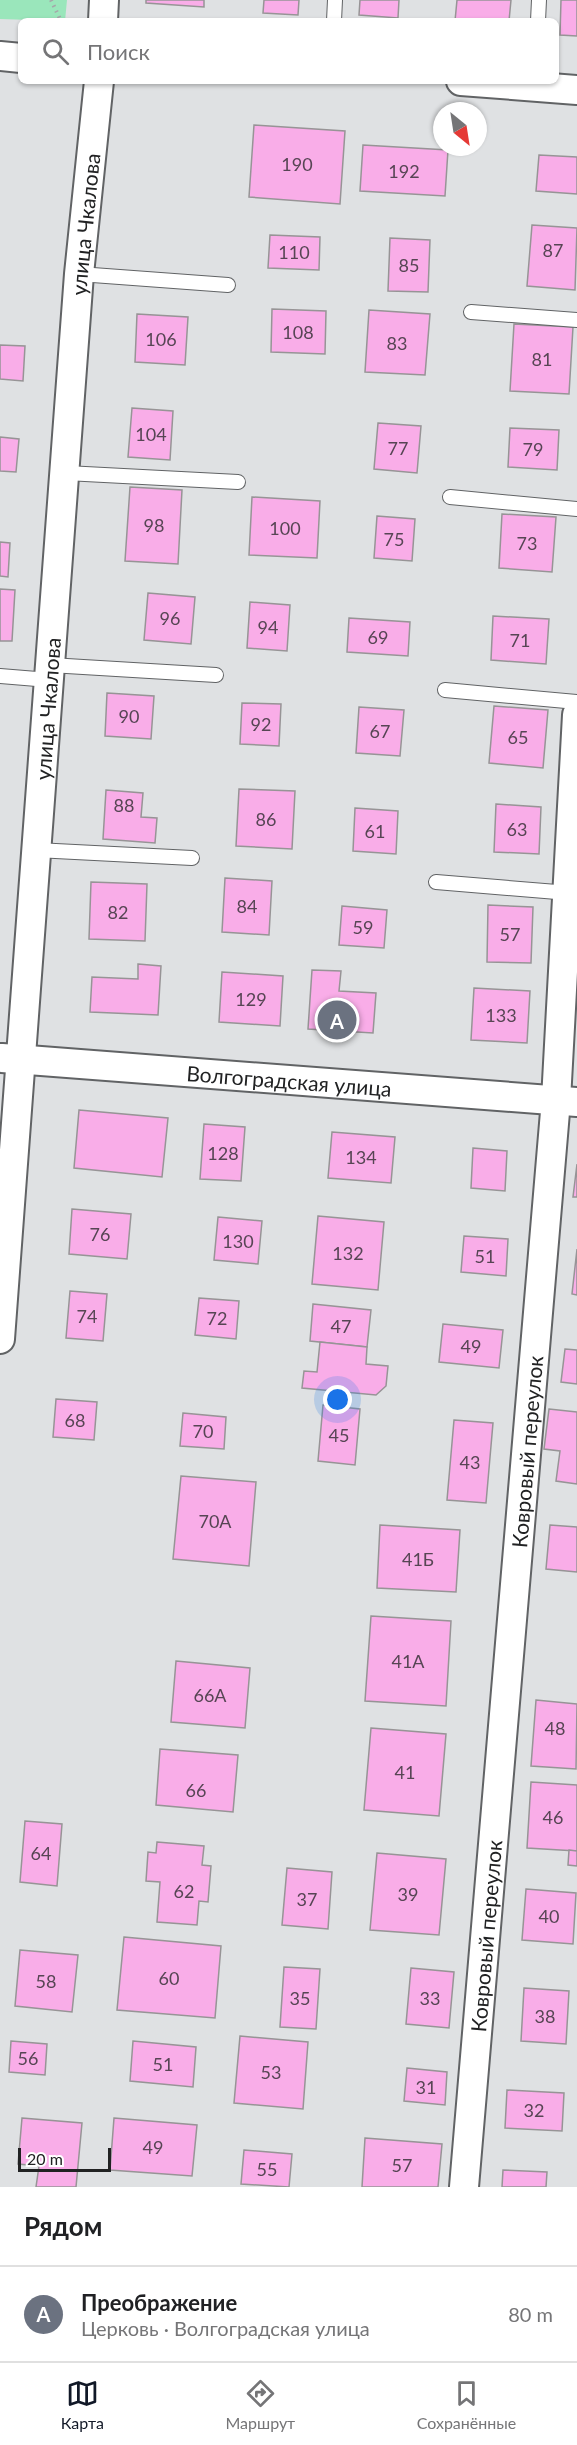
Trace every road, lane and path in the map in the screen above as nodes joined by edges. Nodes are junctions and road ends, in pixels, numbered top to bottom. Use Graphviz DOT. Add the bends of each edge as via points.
graph roads {
  1 [pos="51,0"];
  2 [pos="104,0"];
  3 [pos="335,0"];
  4 [pos="539,0"];
  5 [pos="60,18"];
  6 [pos="103,18"];
  7 [pos="334,18"];
  8 [pos="538,18"];
  9 [pos="0,56"];
  10 [pos="18,58"];
  11 [pos="99,84"];
  12 [pos="534,84"];
  13 [pos="577,90"];
  14 [pos="79,274"];
  15 [pos="228,285"];
  16 [pos="471,312"];
  17 [pos="577,320"];
  18 [pos="66,473"];
  19 [pos="238,482"];
  20 [pos="450,497"];
  21 [pos="577,509"];
  22 [pos="50,673"];
  23 [pos="0,675"];
  24 [pos="216,675"];
  25 [pos="445,690"];
  26 [pos="577,702"];
  27 [pos="577,715"];
  28 [pos="36,850"];
  29 [pos="192,858"];
  30 [pos="436,882"];
  31 [pos="572,893"];
  32 [pos="10,1058"];
  33 [pos="566,1101"];
  34 [pos="0,1339"];
  35 [pos="464,2187"];
  1 -- 5 [label="path"];
  2 -- 6 [label="street"];
  3 -- 7 [label="lane"];
  4 -- 8 [label="lane"];
  9 -- 10 [label="street"];
  11 -- 14 [label="street, улица Чкалова"];
  12 -- 13 [label="street"];
  14 -- 15 [label="lane"];
  14 -- 18 [label="street, улица Чкалова"];
  16 -- 17 [label="lane"];
  18 -- 19 [label="lane"];
  18 -- 22 [label="street, улица Чкалова"];
  20 -- 21 [label="lane"];
  22 -- 23 [label="lane"];
  22 -- 24 [label="lane"];
  22 -- 28 [label="street, улица Чкалова"];
  25 -- 26 [label="lane"];
  27 -- 31 [label="street, Ковровый переулок"];
  28 -- 29 [label="lane"];
  28 -- 32 [label="street, улица Чкалова"];
  30 -- 31 [label="lane"];
  31 -- 33 [label="street, Ковровый переулок"];
  32 -- 33 [label="street, Волгоградская улица"];
  32 -- 34 [label="street, улица Чкалова"];
  33 -- 35 [label="street, Ковровый переулок"];
}
